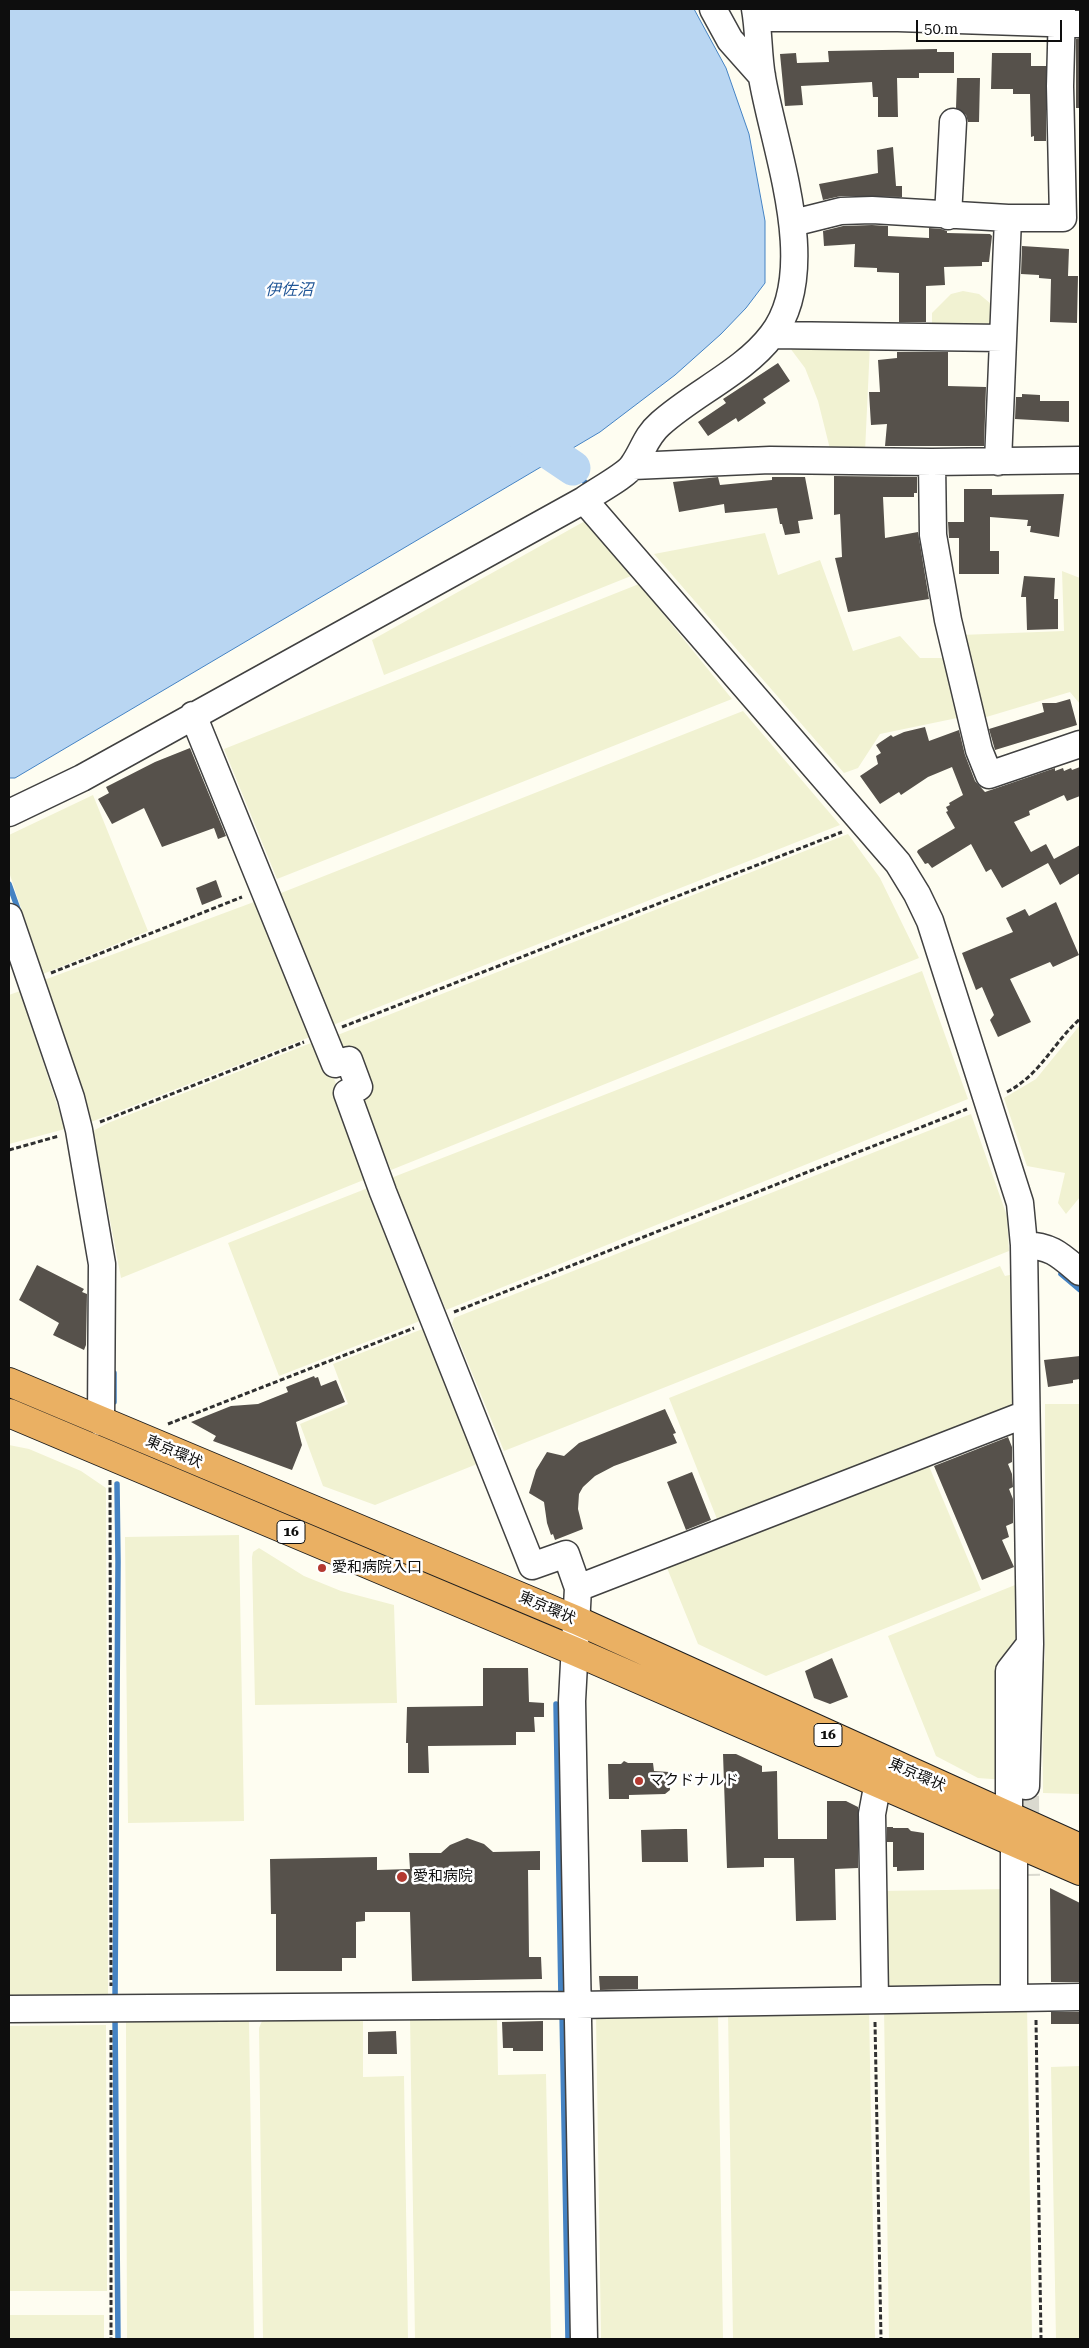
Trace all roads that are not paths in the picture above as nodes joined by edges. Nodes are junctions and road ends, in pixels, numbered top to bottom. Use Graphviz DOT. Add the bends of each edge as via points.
graph roads {
  1 [pos="713,9"];
  2 [pos="756,14"];
  3 [pos="898,14"];
  4 [pos="1068,19"];
  5 [pos="762,76"];
  6 [pos="953,122"];
  7 [pos="948,216"];
  8 [pos="1008,218"];
  9 [pos="793,223"];
  10 [pos="772,335"];
  11 [pos="1003,338"];
  12 [pos="1080,460"];
  13 [pos="932,462"];
  14 [pos="998,462"];
  15 [pos="633,466"];
  16 [pos="584,500"];
  17 [pos="193,715"];
  18 [pos="1080,744"];
  19 [pos="9,813"];
  20 [pos="9,917"];
  21 [pos="1024,1245"];
  22 [pos="1080,1272"];
  23 [pos="9,1382"];
  24 [pos="9,1413"];
  25 [pos="1026,1414"];
  26 [pos="101,1422"];
  27 [pos="578,1588"];
  28 [pos="576,1620"];
  29 [pos="1030,1644"];
  30 [pos="574,1651"];
  31 [pos="878,1782"];
  32 [pos="1026,1796"];
  33 [pos="1011,1829"];
  34 [pos="1080,1848"];
  35 [pos="1080,1871"];
  36 [pos="1027,1876"];
  37 [pos="1027,1997"];
  38 [pos="1080,1997"];
  39 [pos="875,1999"];
  40 [pos="576,2006"];
  41 [pos="9,2009"];
  42 [pos="584,2339"];
  1 -- 5 [label="street" via="730,40"];
  2 -- 3 [label="street"];
  2 -- 5 [label="street"];
  3 -- 4 [label="street"];
  4 -- 8 [label="street" via="1060,95 1063,218"];
  5 -- 9 [label="street"];
  6 -- 7 [label="street"];
  7 -- 8 [label="street"];
  7 -- 9 [label="street" via="841,211"];
  8 -- 11 [label="street"];
  9 -- 10 [label="street" via="791,287 784,314"];
  10 -- 11 [label="street"];
  10 -- 15 [label="street" via="738,368 660,424 647,438"];
  11 -- 14 [label="street"];
  12 -- 14 [label="street"];
  13 -- 14 [label="street"];
  13 -- 15 [label="street" via="770,460"];
  13 -- 18 [label="street" via="933,535 948,620 979,750 989,775"];
  15 -- 16 [label="street"];
  16 -- 17 [label="street"];
  16 -- 21 [label="street" via="898,863 917,894 996,1097 1020,1203"];
  17 -- 19 [label="street" via="82,778"];
  17 -- 27 [label="street" via="335,1064 349,1060 359,1087 347,1093 383,1192 532,1566 566,1554"];
  20 -- 26 [label="street" via="71,1098 89,1126 102,1264"];
  21 -- 22 [label="street" via="1043,1246"];
  21 -- 25 [label="street"];
  23 -- 26 [label="highway, 東京環状 / 16"];
  24 -- 30 [label="highway, 東京環状 / 16"];
  25 -- 27 [label="street"];
  25 -- 29 [label="street"];
  26 -- 28 [label="highway, 東京環状 / 16"];
  27 -- 28 [label="street"];
  28 -- 30 [label="street"];
  28 -- 33 [label="highway, 東京環状 / 16"];
  29 -- 32 [label="street"];
  29 -- 33 [label="street" via="1009,1671"];
  30 -- 31 [label="highway, 東京環状 / 16"];
  30 -- 40 [label="street"];
  31 -- 33 [label="highway, 東京環状 / 16"];
  31 -- 39 [label="street" via="872,1814"];
  33 -- 34 [label="highway, 東京環状 / 16"];
  33 -- 35 [label="highway, 東京環状 / 16"];
  33 -- 37 [label="street"];
  36 -- 37 [label="street"];
  37 -- 38 [label="street"];
  37 -- 39 [label="street"];
  39 -- 40 [label="street"];
  40 -- 41 [label="street"];
  40 -- 42 [label="street"];
}
